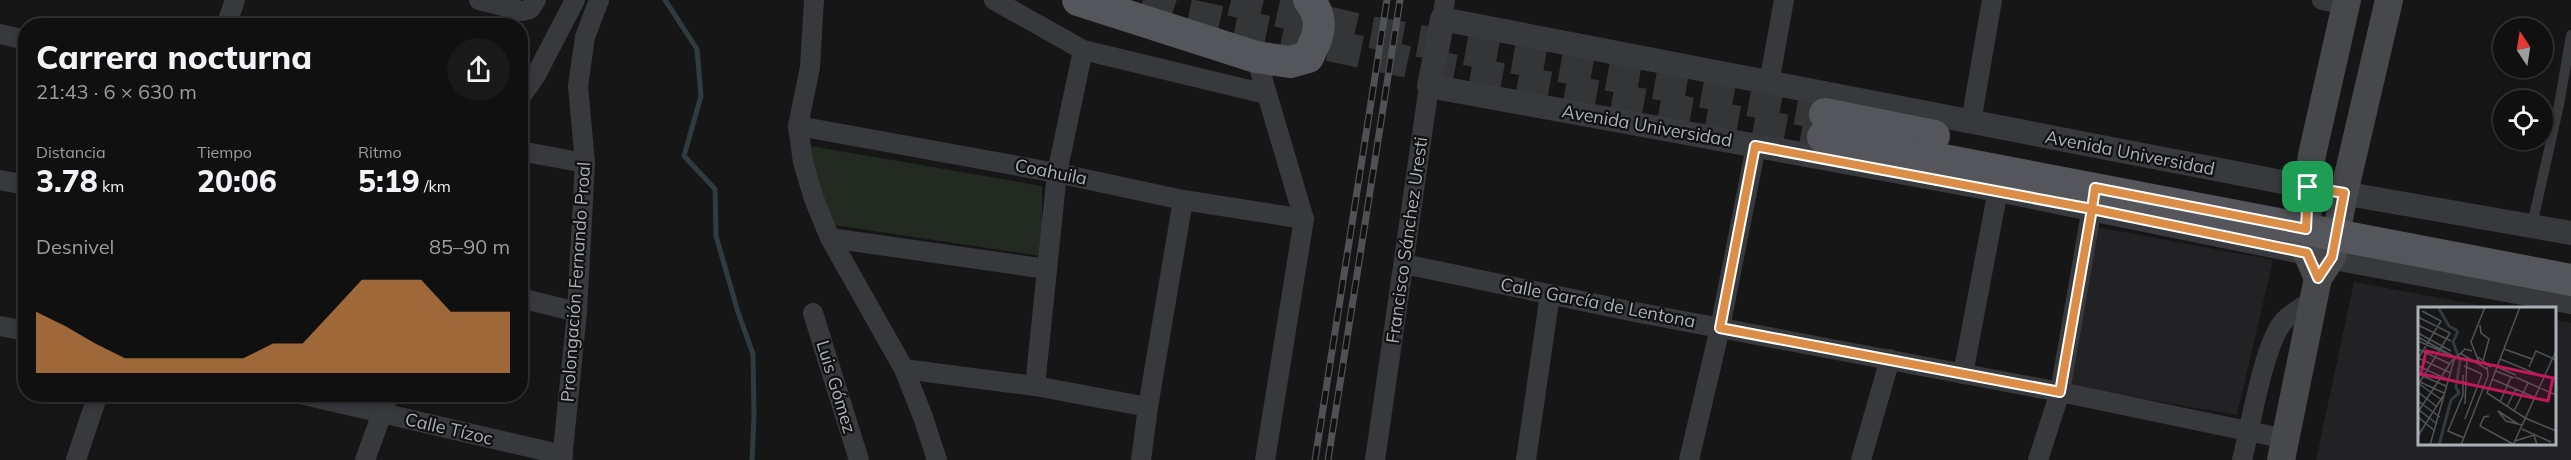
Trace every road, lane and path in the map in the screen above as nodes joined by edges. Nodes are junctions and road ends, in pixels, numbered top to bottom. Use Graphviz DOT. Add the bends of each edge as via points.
graph roads {
  1 [pos="235,0"];
  2 [pos="479,0"];
  3 [pos="574,0"];
  4 [pos="599,0"];
  5 [pos="814,0"];
  6 [pos="994,0"];
  7 [pos="1078,0"];
  8 [pos="1309,0"];
  9 [pos="1784,0"];
  10 [pos="1992,0"];
  11 [pos="2389,0"];
  12 [pos="2338,2"];
  13 [pos="531,6"];
  14 [pos="1443,10"];
  15 [pos="229,18"];
  16 [pos="0,34"];
  17 [pos="2571,35"];
  18 [pos="18,38"];
  19 [pos="1083,50"];
  20 [pos="1256,57"];
  21 [pos="1769,82"];
  22 [pos="528,86"];
  23 [pos="1430,86"];
  24 [pos="1266,94"];
  25 [pos="1971,122"];
  26 [pos="798,126"];
  27 [pos="1755,146"];
  28 [pos="528,152"];
  29 [pos="585,163"];
  30 [pos="1057,173"];
  31 [pos="0,180"];
  32 [pos="18,183"];
  33 [pos="1998,190"];
  34 [pos="2093,199"];
  35 [pos="1183,200"];
  36 [pos="1304,219"];
  37 [pos="2532,225"];
  38 [pos="2571,233"];
  39 [pos="2321,236"];
  40 [pos="830,238"];
  41 [pos="2571,261"];
  42 [pos="1404,264"];
  43 [pos="1047,269"];
  44 [pos="2571,280"];
  45 [pos="1550,294"];
  46 [pos="528,300"];
  47 [pos="2571,302"];
  48 [pos="577,312"];
  49 [pos="813,313"];
  50 [pos="0,326"];
  51 [pos="1720,328"];
  52 [pos="18,329"];
  53 [pos="1890,359"];
  54 [pos="904,369"];
  55 [pos="1963,374"];
  56 [pos="1035,386"];
  57 [pos="2060,392"];
  58 [pos="95,402"];
  59 [pos="335,402"];
  60 [pos="386,402"];
  61 [pos="1148,407"];
  62 [pos="382,413"];
  63 [pos="2249,433"];
  64 [pos="2284,449"];
  65 [pos="563,457"];
  66 [pos="76,460"];
  67 [pos="365,460"];
  68 [pos="859,460"];
  69 [pos="937,460"];
  70 [pos="1142,460"];
  71 [pos="1265,460"];
  72 [pos="1375,460"];
  73 [pos="1526,460"];
  74 [pos="1689,460"];
  75 [pos="1861,460"];
  76 [pos="2038,460"];
  77 [pos="2242,460"];
  1 -- 15 [label="street"];
  2 -- 13 [label="street"];
  3 -- 22 [label="street"];
  4 -- 29 [label="street, Prolongación Fernando Proal" via="580,61 578,86"];
  5 -- 26 [label="street" via="810,67"];
  6 -- 19 [label="street"];
  7 -- 20 [label="main road"];
  8 -- 20 [label="main road" via="1318,11 1319,37 1308,57 1290,62"];
  9 -- 21 [label="street"];
  10 -- 25 [label="street"];
  11 -- 39 [label="main road"];
  12 -- 39 [label="main road" via="2312,155"];
  14 -- 21 [label="street, Avenida Universidad"];
  14 -- 23 [label="street, Francisco Sánchez Uresti"];
  16 -- 18 [label="street"];
  17 -- 37 [label="lane"];
  19 -- 24 [label="street"];
  19 -- 30 [label="street"];
  20 -- 24 [label="street"];
  21 -- 25 [label="street, Avenida Universidad"];
  23 -- 27 [label="street, Avenida Universidad"];
  23 -- 42 [label="street, Francisco Sánchez Uresti"];
  24 -- 36 [label="street"];
  25 -- 39 [label="street, Avenida Universidad"];
  26 -- 30 [label="street, Coahuila"];
  26 -- 40 [label="street" via="803,162"];
  27 -- 33 [label="street, Avenida Universidad"];
  27 -- 51 [label="street"];
  28 -- 29 [label="street"];
  29 -- 48 [label="street, Prolongación Fernando Proal"];
  30 -- 35 [label="street, Coahuila"];
  30 -- 43 [label="street"];
  31 -- 32 [label="street"];
  33 -- 34 [label="street, Avenida Universidad"];
  33 -- 55 [label="street"];
  34 -- 39 [label="main road, Avenida Universidad"];
  34 -- 39 [label="main road, Avenida Universidad" via="1824,125"];
  34 -- 57 [label="street"];
  35 -- 36 [label="street, Coahuila"];
  35 -- 61 [label="street"];
  36 -- 71 [label="street"];
  37 -- 38 [label="street, Avenida Universidad"];
  37 -- 39 [label="street, Avenida Universidad"];
  39 -- 41 [label="main road, Avenida Universidad"];
  39 -- 44 [label="main road, Avenida Universidad"];
  39 -- 47 [label="street, Avenida Universidad"];
  39 -- 63 [label="street" via="2266,357"];
  39 -- 64 [label="main road"];
  40 -- 43 [label="street"];
  40 -- 54 [label="street"];
  42 -- 45 [label="street, Calle García de Lentona"];
  42 -- 72 [label="street, Francisco Sánchez Uresti"];
  43 -- 56 [label="street"];
  45 -- 51 [label="street, Calle García de Lentona"];
  45 -- 73 [label="street"];
  46 -- 48 [label="street"];
  48 -- 65 [label="street, Prolongación Fernando Proal"];
  49 -- 68 [label="street, Luis Gómez"];
  50 -- 52 [label="street"];
  51 -- 53 [label="street, Calle García de Lentona"];
  51 -- 74 [label="street"];
  53 -- 55 [label="street, Calle García de Lentona"];
  53 -- 75 [label="street"];
  54 -- 56 [label="street"];
  54 -- 69 [label="street"];
  55 -- 57 [label="street, Calle García de Lentona"];
  56 -- 61 [label="street"];
  57 -- 63 [label="street, Calle García de Lentona"];
  57 -- 76 [label="street"];
  58 -- 66 [label="street"];
  59 -- 62 [label="street, Calle Tízoc"];
  60 -- 62 [label="street"];
  61 -- 70 [label="street"];
  62 -- 65 [label="street, Calle Tízoc"];
  62 -- 67 [label="street"];
  63 -- 64 [label="street, Calle García de Lentona"];
  63 -- 77 [label="street"];
}
